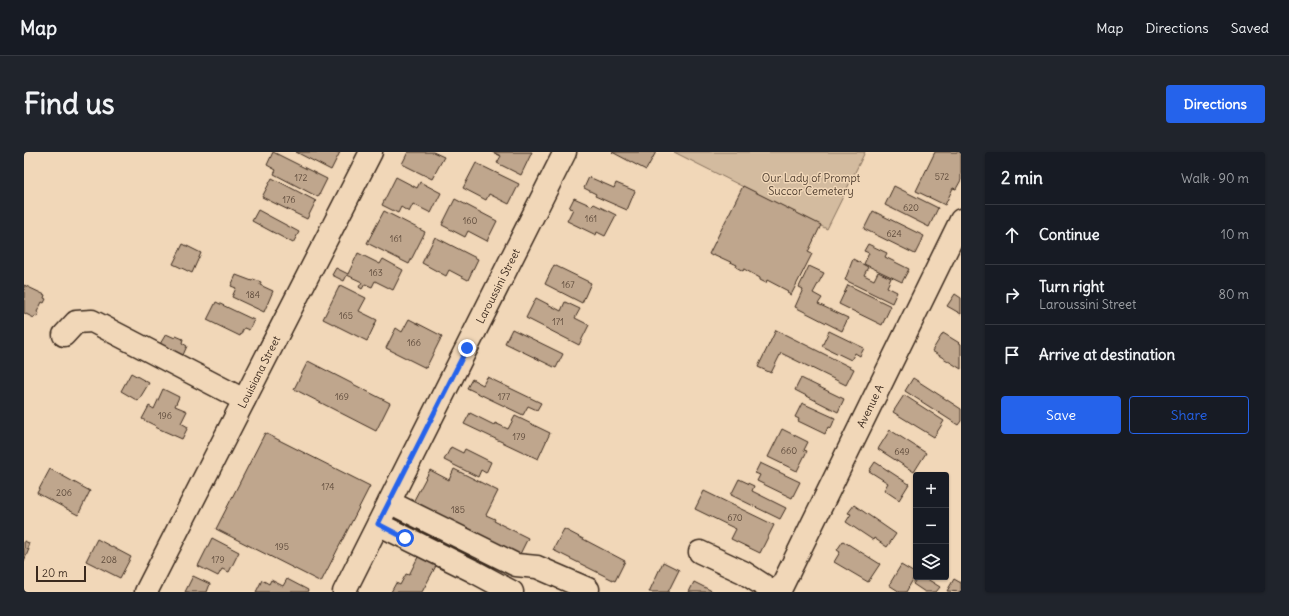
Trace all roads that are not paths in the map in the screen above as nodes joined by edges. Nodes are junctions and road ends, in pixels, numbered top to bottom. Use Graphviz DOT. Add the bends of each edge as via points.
graph roads {
  1 [pos="371,152"];
  2 [pos="565,152"];
  3 [pos="961,220"];
  4 [pos="64,335"];
  5 [pos="244,400"];
  6 [pos="389,502"];
  7 [pos="378,524"];
  8 [pos="700,552"];
  9 [pos="588,589"];
  10 [pos="146,592"];
  11 [pos="344,592"];
  12 [pos="512,592"];
  13 [pos="774,592"];
  14 [pos="779,592"];
  1 -- 5 [label="street, Louisiana Street"];
  2 -- 6 [label="street, Laroussini Street"];
  3 -- 14 [label="street, Avenue A"];
  4 -- 5 [label="street" via="76,322 92,321"];
  5 -- 10 [label="street, Louisiana Street"];
  6 -- 7 [label="street, Laroussini Street"];
  6 -- 9 [label="street" via="516,565 537,567"];
  7 -- 11 [label="street, Laroussini Street"];
  7 -- 12 [label="street"];
  8 -- 13 [label="street" via="743,572"];
}
